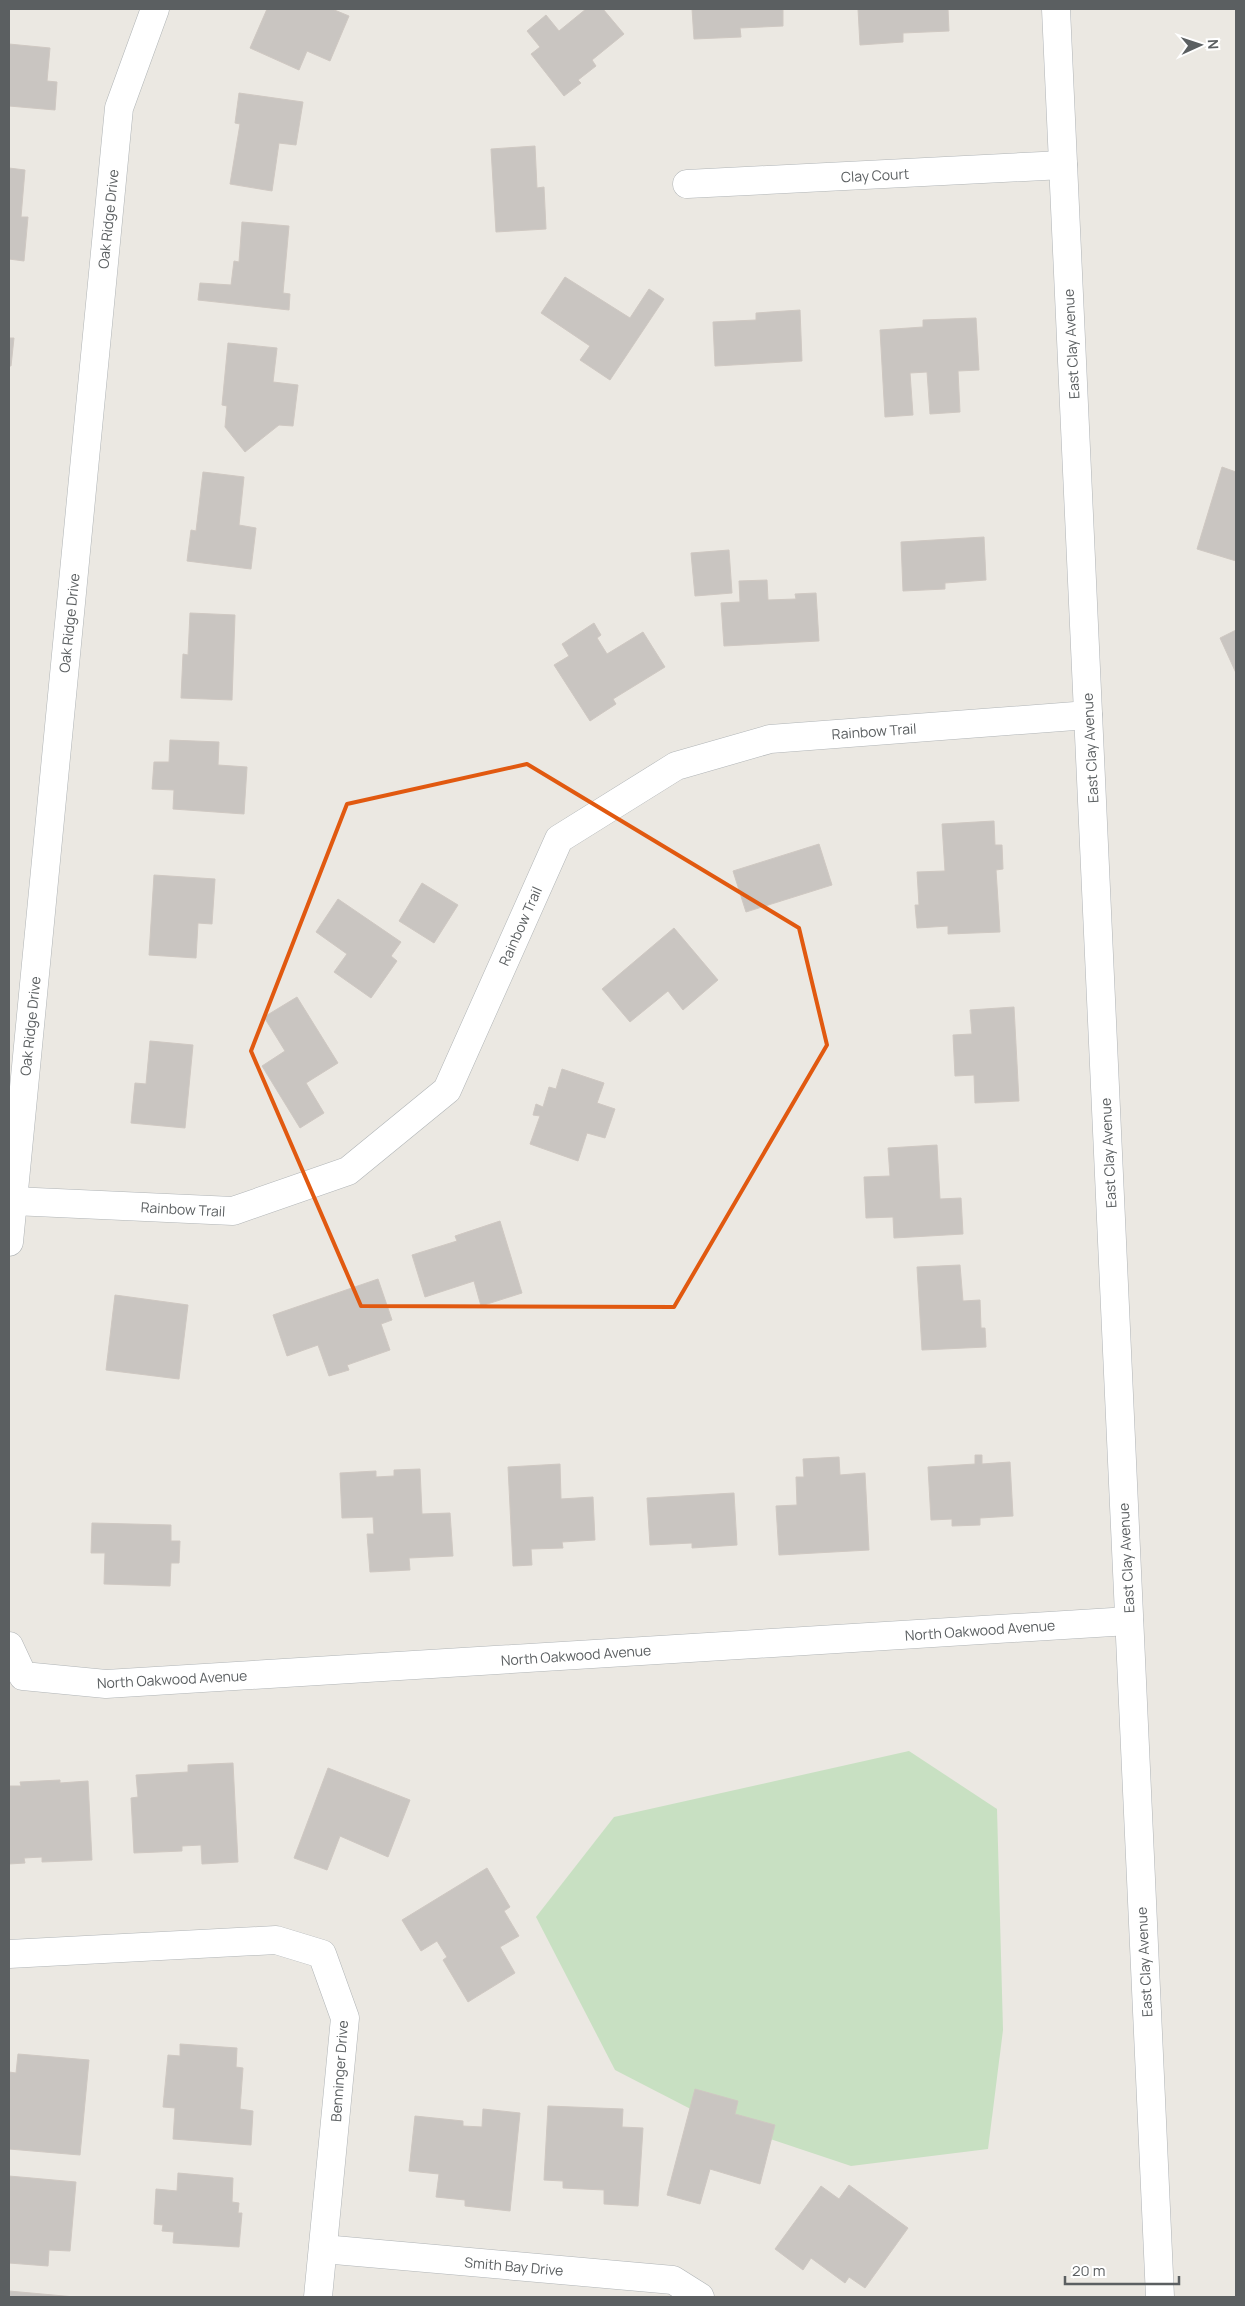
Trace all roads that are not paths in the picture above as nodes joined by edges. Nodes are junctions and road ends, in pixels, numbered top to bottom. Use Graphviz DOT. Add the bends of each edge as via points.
graph roads {
  1 [pos="155,9"];
  2 [pos="1056,9"];
  3 [pos="1063,165"];
  4 [pos="687,184"];
  5 [pos="1088,715"];
  6 [pos="13,1201"];
  7 [pos="9,1242"];
  8 [pos="1129,1621"];
  9 [pos="9,1646"];
  10 [pos="9,1954"];
  11 [pos="322,2249"];
  12 [pos="318,2297"];
  13 [pos="700,2297"];
  14 [pos="1160,2297"];
  1 -- 6 [label="street, Oak Ridge Drive" via="119,108"];
  2 -- 3 [label="street, East Clay Avenue"];
  3 -- 4 [label="street, Clay Court"];
  3 -- 5 [label="street, East Clay Avenue"];
  5 -- 6 [label="street, Rainbow Trail" via="770,739 676,766 559,839 447,1090 348,1171 233,1211"];
  5 -- 8 [label="street, East Clay Avenue"];
  6 -- 7 [label="street, Oak Ridge Drive"];
  8 -- 9 [label="street, North Oakwood Avenue" via="106,1684 23,1676"];
  8 -- 14 [label="street, East Clay Avenue"];
  10 -- 11 [label="street, Benninger Drive" via="276,1940 322,1954 345,2018"];
  11 -- 12 [label="street, Benninger Drive"];
  11 -- 13 [label="street, Smith Bay Drive" via="673,2280"];
}
